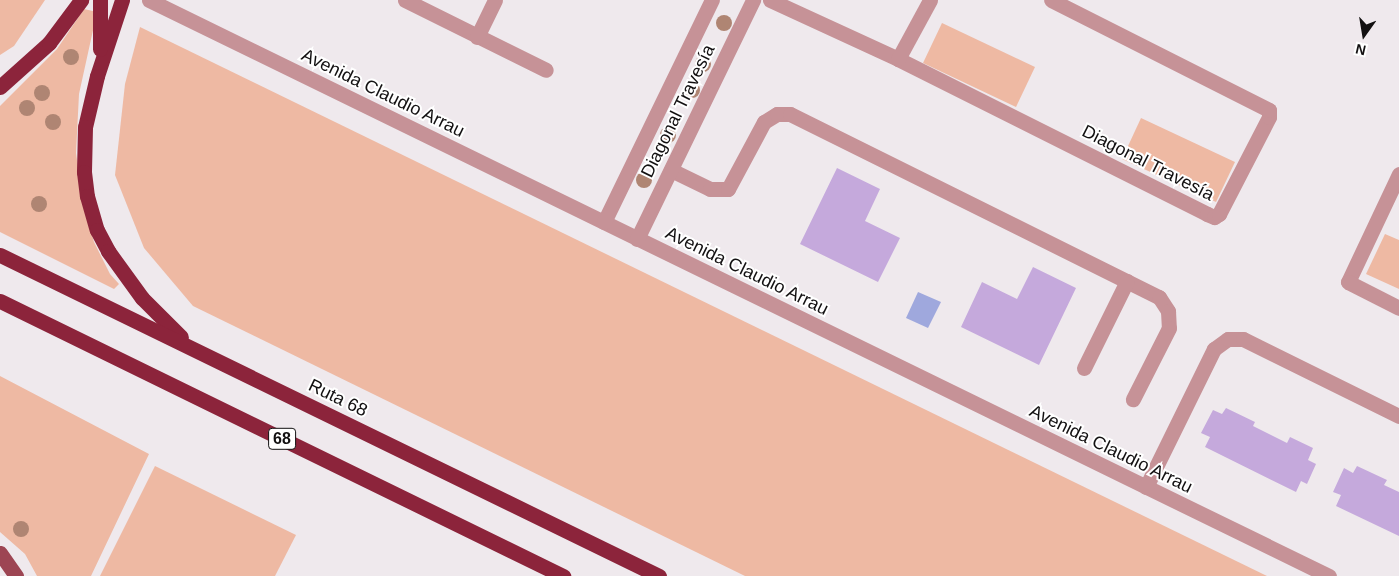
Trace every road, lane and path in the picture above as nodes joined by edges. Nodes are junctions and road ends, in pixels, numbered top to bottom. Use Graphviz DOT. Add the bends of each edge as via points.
graph roads {
  1 [pos="81,0"];
  2 [pos="100,0"];
  3 [pos="122,0"];
  4 [pos="148,0"];
  5 [pos="405,0"];
  6 [pos="495,0"];
  7 [pos="712,0"];
  8 [pos="753,0"];
  9 [pos="770,0"];
  10 [pos="930,0"];
  11 [pos="1050,0"];
  12 [pos="477,36"];
  13 [pos="898,59"];
  14 [pos="546,70"];
  15 [pos="97,76"];
  16 [pos="0,88"];
  17 [pos="671,170"];
  18 [pos="1399,174"];
  19 [pos="604,222"];
  20 [pos="637,238"];
  21 [pos="0,255"];
  22 [pos="1127,281"];
  23 [pos="0,302"];
  24 [pos="1399,308"];
  25 [pos="193,348"];
  26 [pos="1084,368"];
  27 [pos="1133,400"];
  28 [pos="1399,416"];
  29 [pos="1146,487"];
  30 [pos="0,553"];
  31 [pos="16,576"];
  32 [pos="563,576"];
  33 [pos="659,576"];
  34 [pos="1329,576"];
  1 -- 16 [label="highway" via="49,43"];
  2 -- 15 [label="highway"];
  3 -- 15 [label="highway"];
  4 -- 19 [label="street, Avenida Claudio Arrau"];
  5 -- 12 [label="street"];
  6 -- 12 [label="street"];
  7 -- 19 [label="street, Diagonal Travesía"];
  8 -- 17 [label="street, Diagonal Travesía"];
  9 -- 13 [label="street, Diagonal Travesía"];
  10 -- 13 [label="street"];
  11 -- 13 [label="street, Diagonal Travesía" via="1269,110 1269,117 1220,214 1214,217 1207,214"];
  12 -- 14 [label="street"];
  15 -- 25 [label="highway" via="84,148 87,196 97,230 142,298"];
  17 -- 20 [label="street, Diagonal Travesía"];
  17 -- 22 [label="street" via="710,189 728,189 764,122 777,114 790,114"];
  18 -- 24 [label="street" via="1348,282"];
  19 -- 20 [label="street, Avenida Claudio Arrau"];
  20 -- 29 [label="street, Avenida Claudio Arrau"];
  21 -- 25 [label="highway, Ruta 68 / 68"];
  22 -- 26 [label="street"];
  22 -- 27 [label="street" via="1159,297 1170,320"];
  23 -- 32 [label="highway, 68"];
  25 -- 33 [label="highway, Ruta 68 / 68"];
  28 -- 29 [label="street" via="1243,338 1228,340 1214,349"];
  29 -- 34 [label="street, Avenida Claudio Arrau"];
  30 -- 31 [label="main road"];
}
